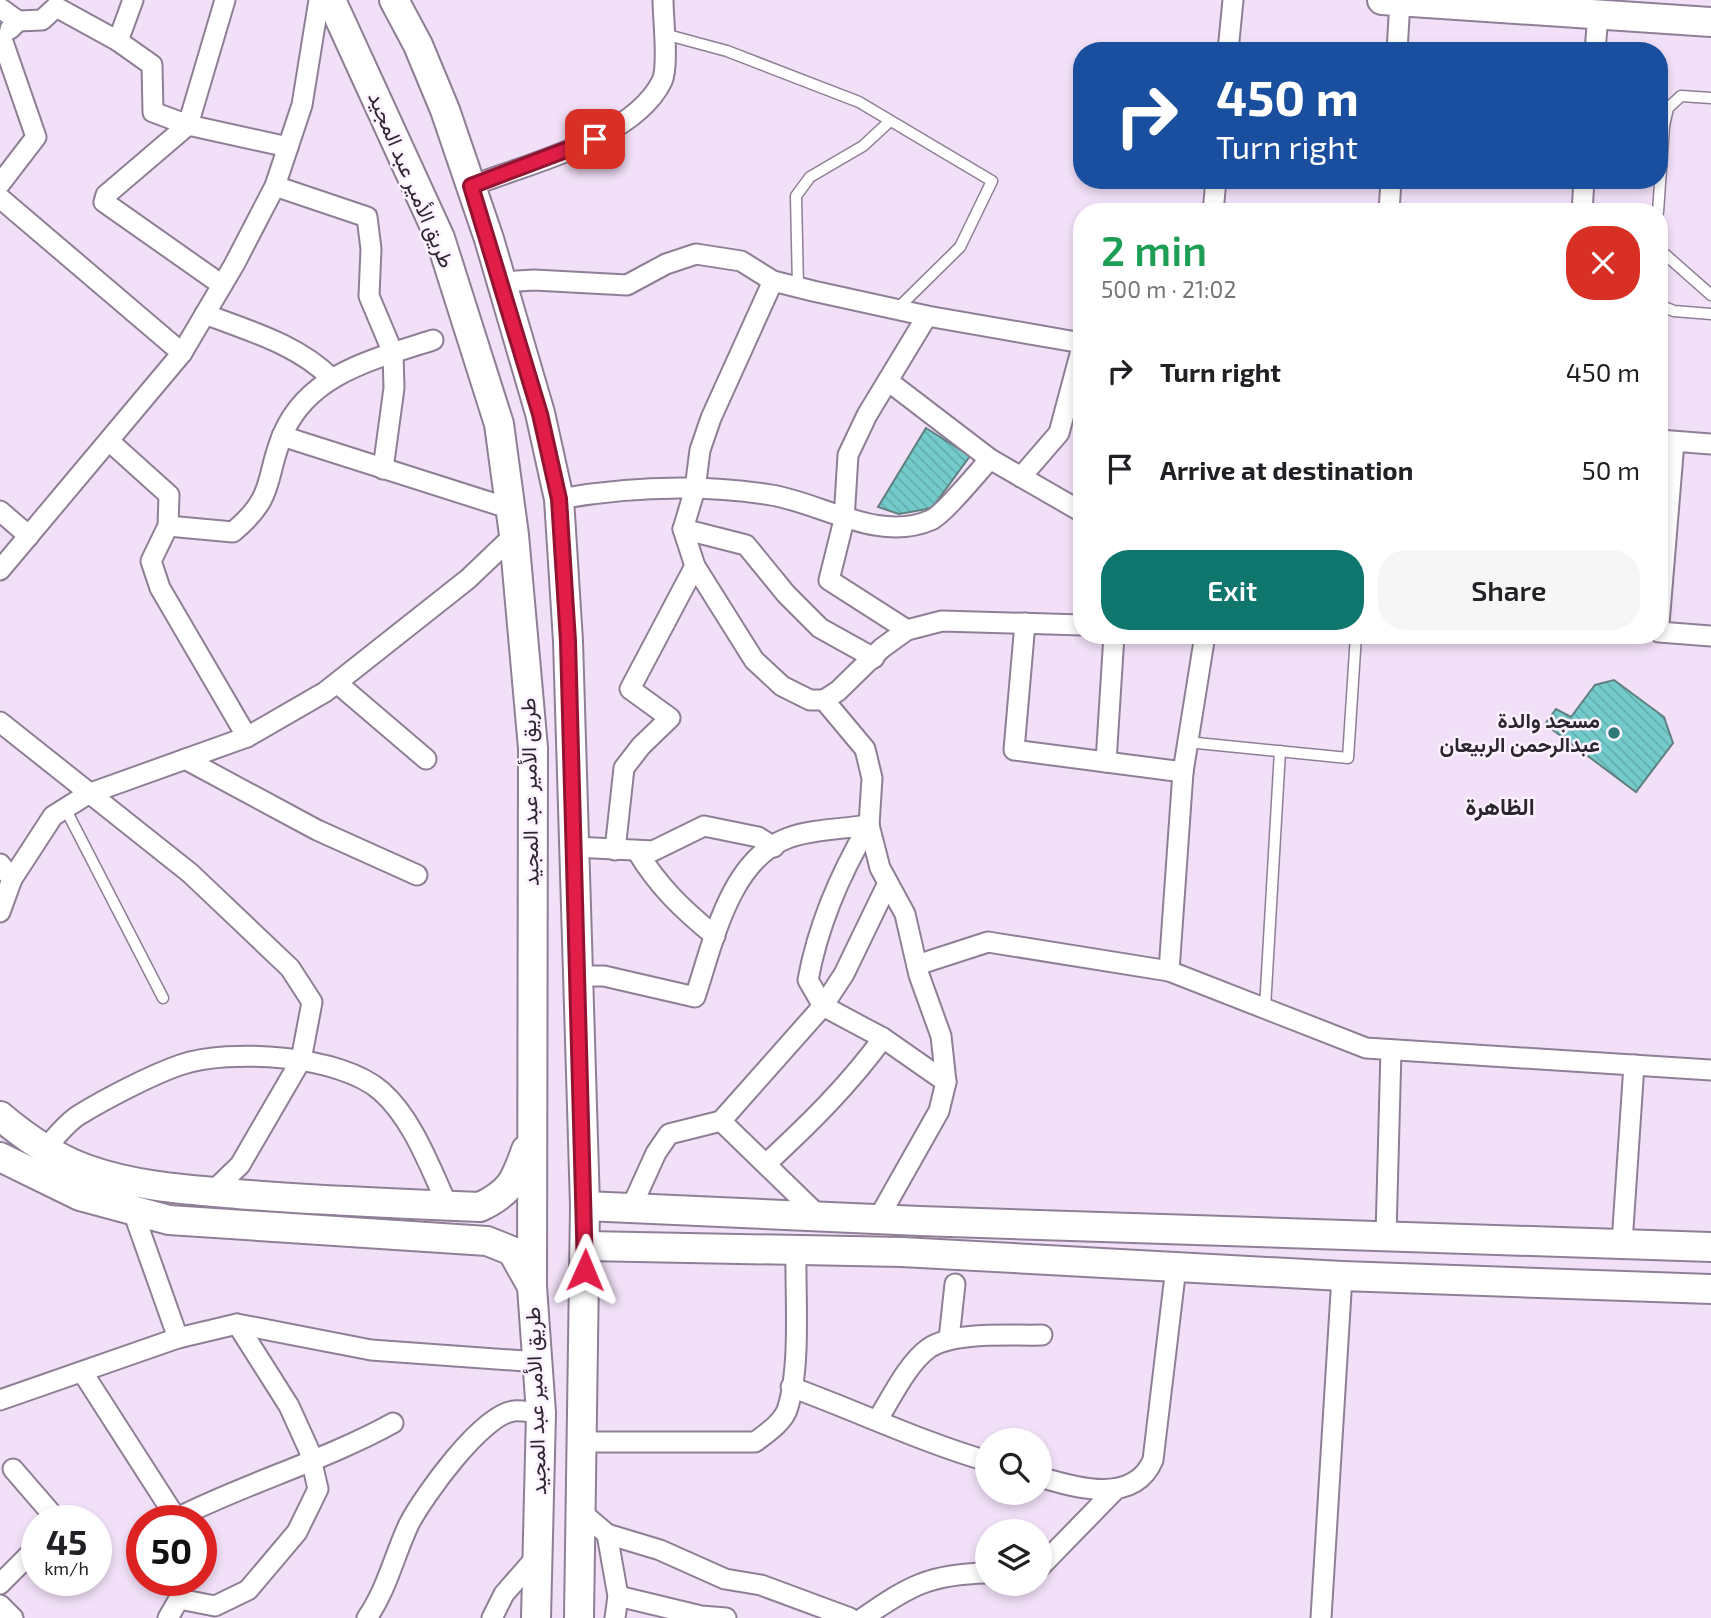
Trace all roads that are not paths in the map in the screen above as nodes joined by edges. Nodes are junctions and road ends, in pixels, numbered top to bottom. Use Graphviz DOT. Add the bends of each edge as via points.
graph roads {
  1 [pos="133,0"];
  2 [pos="225,0"];
  3 [pos="319,0"];
  4 [pos="331,0"];
  5 [pos="394,0"];
  6 [pos="421,0"];
  7 [pos="663,0"];
  8 [pos="1233,0"];
  9 [pos="1391,1"];
  10 [pos="57,3"];
  11 [pos="1599,7"];
  12 [pos="0,8"];
  13 [pos="18,21"];
  14 [pos="1711,23"];
  15 [pos="663,34"];
  16 [pos="1,39"];
  17 [pos="118,41"];
  18 [pos="1229,42"];
  19 [pos="1397,42"];
  20 [pos="1596,42"];
  21 [pos="418,45"];
  22 [pos="1711,98"];
  23 [pos="1668,108"];
  24 [pos="890,121"];
  25 [pos="187,125"];
  26 [pos="288,147"];
  27 [pos="0,184"];
  28 [pos="275,186"];
  29 [pos="471,186"];
  30 [pos="0,198"];
  31 [pos="1668,257"];
  32 [pos="773,281"];
  33 [pos="502,282"];
  34 [pos="222,285"];
  35 [pos="798,287"];
  36 [pos="1711,295"];
  37 [pos="897,309"];
  38 [pos="1668,309"];
  39 [pos="205,314"];
  40 [pos="1711,314"];
  41 [pos="927,316"];
  42 [pos="433,340"];
  43 [pos="1073,343"];
  44 [pos="182,353"];
  45 [pos="393,353"];
  46 [pos="331,379"];
  47 [pos="1073,379"];
  48 [pos="888,381"];
  49 [pos="282,436"];
  50 [pos="109,441"];
  51 [pos="1668,441"];
  52 [pos="1711,444"];
  53 [pos="990,459"];
  54 [pos="383,469"];
  55 [pos="1021,477"];
  56 [pos="695,489"];
  57 [pos="559,499"];
  58 [pos="1073,507"];
  59 [pos="0,511"];
  60 [pos="844,520"];
  61 [pos="512,522"];
  62 [pos="168,526"];
  63 [pos="683,529"];
  64 [pos="29,536"];
  65 [pos="695,566"];
  66 [pos="0,570"];
  67 [pos="1025,623"];
  68 [pos="1073,625"];
  69 [pos="907,630"];
  70 [pos="1668,633"];
  71 [pos="1711,636"];
  72 [pos="1113,644"];
  73 [pos="1204,644"];
  74 [pos="1355,644"];
  75 [pos="873,657"];
  76 [pos="337,683"];
  77 [pos="824,700"];
  78 [pos="0,722"];
  79 [pos="247,737"];
  80 [pos="1188,742"];
  81 [pos="1280,751"];
  82 [pos="185,759"];
  83 [pos="426,759"];
  84 [pos="1106,762"];
  85 [pos="1183,772"];
  86 [pos="88,794"];
  87 [pos="65,808"];
  88 [pos="869,825"];
  89 [pos="575,847"];
  90 [pos="774,847"];
  91 [pos="615,850"];
  92 [pos="637,850"];
  93 [pos="6,872"];
  94 [pos="417,875"];
  95 [pos="888,883"];
  96 [pos="0,912"];
  97 [pos="715,936"];
  98 [pos="917,965"];
  99 [pos="1169,971"];
  100 [pos="578,976"];
  101 [pos="163,998"];
  102 [pos="823,1006"];
  103 [pos="1265,1008"];
  104 [pos="883,1038"];
  105 [pos="1391,1050"];
  106 [pos="301,1060"];
  107 [pos="1634,1065"];
  108 [pos="1711,1070"];
  109 [pos="946,1082"];
  110 [pos="0,1116"];
  111 [pos="721,1121"];
  112 [pos="531,1134"];
  113 [pos="45,1149"];
  114 [pos="0,1157"];
  115 [pos="766,1163"];
  116 [pos="126,1181"];
  117 [pos="212,1192"];
  118 [pos="448,1206"];
  119 [pos="585,1206"];
  120 [pos="631,1208"];
  121 [pos="132,1211"];
  122 [pos="820,1217"];
  123 [pos="878,1219"];
  124 [pos="1389,1236"];
  125 [pos="1622,1243"];
  126 [pos="586,1246"];
  127 [pos="1711,1247"];
  128 [pos="796,1249"];
  129 [pos="1176,1267"];
  130 [pos="1342,1276"];
  131 [pos="1392,1277"];
  132 [pos="955,1284"];
  133 [pos="532,1287"];
  134 [pos="1711,1289"];
  135 [pos="237,1324"];
  136 [pos="1042,1335"];
  137 [pos="178,1338"];
  138 [pos="949,1339"];
  139 [pos="538,1362"];
  140 [pos="83,1373"];
  141 [pos="791,1387"];
  142 [pos="0,1400"];
  143 [pos="541,1413"];
  144 [pos="878,1419"];
  145 [pos="393,1423"];
  146 [pos="581,1442"];
  147 [pos="975,1457"];
  148 [pos="312,1462"];
  149 [pos="13,1469"];
  150 [pos="1052,1480"];
  151 [pos="1116,1489"];
  152 [pos="44,1505"];
  153 [pos="169,1505"];
  154 [pos="204,1505"];
  155 [pos="580,1511"];
  156 [pos="607,1534"];
  157 [pos="538,1555"];
  158 [pos="1052,1555"];
  159 [pos="21,1563"];
  160 [pos="975,1573"];
  161 [pos="0,1584"];
  162 [pos="178,1596"];
  163 [pos="194,1596"];
  164 [pos="618,1596"];
  165 [pos="0,1605"];
  166 [pos="13,1618"];
  167 [pos="168,1618"];
  168 [pos="367,1618"];
  169 [pos="492,1618"];
  170 [pos="536,1618"];
  171 [pos="579,1618"];
  172 [pos="615,1618"];
  173 [pos="726,1618"];
  174 [pos="850,1618"];
  175 [pos="863,1618"];
  176 [pos="1321,1618"];
  1 -- 17 [label="street"];
  2 -- 25 [label="street"];
  3 -- 26 [label="street" via="302,105"];
  4 -- 61 [label="main road, طريق الأمير عبد المجيد" via="440,238 499,424"];
  5 -- 21 [label="main road, طريق الأمير عبد المجيد"];
  6 -- 21 [label="main road" via="413,20"];
  7 -- 15 [label="street"];
  8 -- 18 [label="street"];
  9 -- 11 [label="main road"];
  9 -- 19 [label="street"];
  10 -- 13 [label="street" via="42,20"];
  10 -- 17 [label="street"];
  11 -- 14 [label="main road"];
  11 -- 20 [label="street"];
  12 -- 13 [label="street"];
  13 -- 16 [label="street"];
  15 -- 24 [label="lane" via="727,51 859,102"];
  15 -- 29 [label="street" via="663,79 645,106 595,139"];
  16 -- 27 [label="street" via="36,137"];
  17 -- 25 [label="street" via="152,65 153,112"];
  21 -- 29 [label="main road, طريق الأمير عبد المجيد"];
  22 -- 23 [label="lane" via="1681,96"];
  24 -- 35 [label="lane" via="863,146 810,177 796,196"];
  24 -- 37 [label="lane" via="992,181 960,247"];
  25 -- 26 [label="street"];
  25 -- 34 [label="street" via="106,195 104,202"];
  26 -- 28 [label="street"];
  28 -- 34 [label="street"];
  28 -- 45 [label="street" via="367,216 369,296"];
  29 -- 33 [label="main road, طريق الأمير عبد المجيد"];
  30 -- 44 [label="street"];
  31 -- 36 [label="lane"];
  32 -- 33 [label="street" via="741,261 696,254 627,285 534,279"];
  32 -- 35 [label="street"];
  32 -- 56 [label="street" via="711,418 700,450"];
  33 -- 57 [label="main road, طريق الأمير عبد المجيد"];
  34 -- 39 [label="street"];
  35 -- 37 [label="street"];
  37 -- 41 [label="street"];
  38 -- 40 [label="lane"];
  39 -- 44 [label="street"];
  39 -- 46 [label="street" via="312,359"];
  41 -- 43 [label="street"];
  41 -- 48 [label="street"];
  42 -- 45 [label="street"];
  44 -- 50 [label="street"];
  45 -- 46 [label="street"];
  45 -- 54 [label="street" via="394,388"];
  46 -- 49 [label="street" via="299,405"];
  47 -- 55 [label="street" via="1059,433"];
  48 -- 53 [label="street"];
  48 -- 60 [label="street" via="848,455"];
  49 -- 54 [label="street"];
  49 -- 62 [label="street" via="270,484 255,514 233,532"];
  50 -- 62 [label="street" via="169,495"];
  50 -- 64 [label="street"];
  51 -- 52 [label="street"];
  53 -- 55 [label="street"];
  53 -- 60 [label="street" via="934,519 907,527"];
  54 -- 61 [label="street"];
  55 -- 58 [label="street"];
  56 -- 57 [label="street" via="607,491"];
  56 -- 60 [label="street" via="774,495"];
  56 -- 63 [label="street"];
  57 -- 89 [label="main road, طريق الأمير عبد المجيد"];
  59 -- 64 [label="street"];
  60 -- 69 [label="street" via="828,580"];
  61 -- 76 [label="street" via="468,579"];
  61 -- 112 [label="main road, طريق الأمير عبد المجيد" via="533,748"];
  62 -- 79 [label="street" via="151,561 160,588"];
  63 -- 65 [label="street"];
  63 -- 75 [label="street" via="746,545 820,628"];
  64 -- 66 [label="street"];
  65 -- 77 [label="street" via="754,660 782,687 810,700"];
  65 -- 91 [label="street" via="630,689 670,718 624,768"];
  67 -- 68 [label="street"];
  67 -- 69 [label="street" via="942,621"];
  67 -- 84 [label="street" via="1014,750"];
  69 -- 75 [label="street"];
  70 -- 71 [label="street"];
  72 -- 84 [label="street"];
  73 -- 80 [label="street"];
  74 -- 81 [label="lane" via="1348,758"];
  75 -- 77 [label="street"];
  76 -- 79 [label="street"];
  76 -- 83 [label="street"];
  77 -- 88 [label="street" via="865,749 872,778"];
  78 -- 86 [label="street"];
  79 -- 82 [label="street"];
  80 -- 81 [label="lane"];
  80 -- 85 [label="street"];
  81 -- 103 [label="lane"];
  82 -- 86 [label="street"];
  82 -- 94 [label="street" via="317,830"];
  84 -- 85 [label="street"];
  85 -- 99 [label="street"];
  86 -- 87 [label="street"];
  86 -- 106 [label="street" via="190,873 290,968 312,1002"];
  87 -- 93 [label="street"];
  87 -- 101 [label="lane"];
  88 -- 90 [label="street" via="788,838"];
  88 -- 95 [label="street"];
  88 -- 102 [label="street" via="844,868 815,943 808,980"];
  89 -- 91 [label="street"];
  89 -- 100 [label="main road, طريق الأمير عبد المجيد"];
  90 -- 92 [label="street" via="758,837 704,826 653,851"];
  90 -- 97 [label="street" via="763,853 736,885"];
  91 -- 92 [label="street"];
  92 -- 97 [label="street" via="654,881"];
  93 -- 96 [label="street"];
  95 -- 98 [label="street" via="905,914"];
  95 -- 102 [label="street" via="845,974"];
  97 -- 100 [label="street" via="695,997 604,975"];
  98 -- 99 [label="street" via="988,942"];
  98 -- 109 [label="street" via="941,1037"];
  99 -- 103 [label="street"];
  100 -- 119 [label="main road, طريق الأمير عبد المجيد"];
  102 -- 104 [label="street"];
  102 -- 111 [label="street"];
  103 -- 105 [label="street" via="1366,1048"];
  104 -- 109 [label="street"];
  104 -- 115 [label="street" via="821,1112"];
  105 -- 107 [label="street"];
  105 -- 124 [label="street"];
  106 -- 113 [label="street" via="232,1058 180,1065 77,1116"];
  106 -- 117 [label="street" via="240,1165"];
  106 -- 118 [label="street" via="354,1073 381,1091 401,1114"];
  107 -- 108 [label="street"];
  107 -- 125 [label="street"];
  109 -- 123 [label="street" via="939,1111"];
  110 -- 113 [label="main road"];
  111 -- 115 [label="street"];
  111 -- 120 [label="street" via="669,1134"];
  112 -- 118 [label="main road" via="516,1177 503,1196 480,1207"];
  112 -- 133 [label="main road, طريق الأمير عبد المجيد"];
  113 -- 116 [label="main road"];
  114 -- 121 [label="main road" via="80,1196"];
  115 -- 122 [label="street"];
  116 -- 117 [label="main road"];
  116 -- 121 [label="street"];
  117 -- 118 [label="main road"];
  119 -- 120 [label="main road"];
  119 -- 126 [label="main road, طريق الأمير عبد المجيد"];
  120 -- 122 [label="main road"];
  121 -- 133 [label="main road" via="217,1225 487,1241 512,1251"];
  121 -- 137 [label="street"];
  122 -- 123 [label="main road"];
  123 -- 124 [label="main road"];
  124 -- 125 [label="main road"];
  124 -- 131 [label="main road"];
  125 -- 127 [label="main road"];
  126 -- 128 [label="main road"];
  126 -- 146 [label="main road, طريق الأمير عبد المجيد"];
  128 -- 129 [label="main road"];
  128 -- 141 [label="street"];
  129 -- 130 [label="main road"];
  129 -- 151 [label="street" via="1153,1460 1147,1474"];
  130 -- 131 [label="main road"];
  130 -- 176 [label="street"];
  131 -- 134 [label="main road"];
  132 -- 138 [label="street"];
  133 -- 139 [label="main road, طريق الأمير عبد المجيد"];
  135 -- 137 [label="street"];
  135 -- 139 [label="street" via="371,1350"];
  135 -- 148 [label="street" via="289,1406"];
  136 -- 138 [label="street"];
  137 -- 140 [label="street"];
  138 -- 144 [label="street" via="928,1349"];
  139 -- 143 [label="main road, طريق الأمير عبد المجيد"];
  140 -- 142 [label="street"];
  140 -- 153 [label="street"];
  141 -- 144 [label="street"];
  141 -- 146 [label="street" via="788,1409 774,1428 755,1441"];
  143 -- 157 [label="main road, طريق الأمير عبد المجيد"];
  143 -- 168 [label="street" via="512,1410 486,1425 465,1447 409,1524"];
  144 -- 147 [label="street" via="896,1430"];
  145 -- 148 [label="street"];
  146 -- 155 [label="main road, طريق الأمير عبد المجيد"];
  148 -- 154 [label="street"];
  148 -- 163 [label="street" via="318,1489 297,1532 248,1590 215,1606"];
  149 -- 152 [label="street"];
  150 -- 151 [label="street" via="1089,1489"];
  151 -- 158 [label="street"];
  155 -- 156 [label="street"];
  155 -- 171 [label="main road, طريق الأمير عبد المجيد"];
  156 -- 164 [label="street"];
  156 -- 174 [label="street" via="660,1550 725,1579 761,1585"];
  157 -- 169 [label="street" via="504,1594"];
  157 -- 170 [label="main road, طريق الأمير عبد المجيد"];
  159 -- 161 [label="street"];
  160 -- 175 [label="street" via="950,1574 907,1587"];
  162 -- 167 [label="street"];
  164 -- 172 [label="street"];
  164 -- 173 [label="street"];
  165 -- 166 [label="street"];
}
